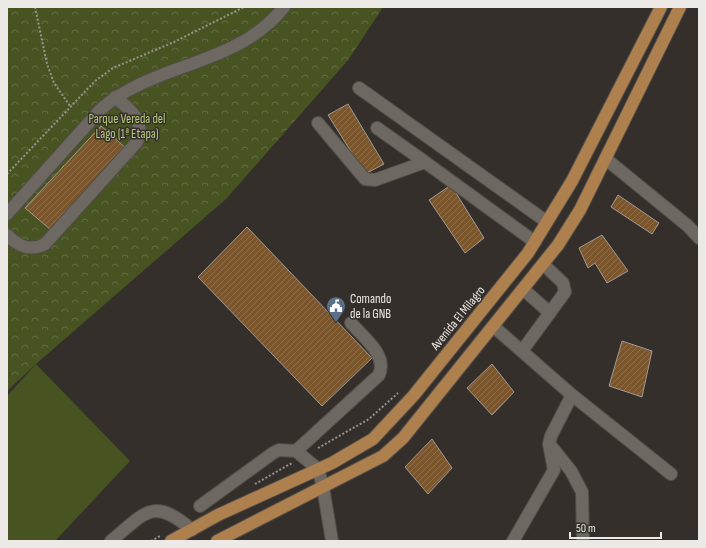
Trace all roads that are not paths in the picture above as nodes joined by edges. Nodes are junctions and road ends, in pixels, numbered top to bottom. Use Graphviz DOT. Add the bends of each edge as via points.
graph roads {
  1 [pos="284,7"];
  2 [pos="661,7"];
  3 [pos="680,7"];
  4 [pos="359,88"];
  5 [pos="115,97"];
  6 [pos="318,123"];
  7 [pos="377,128"];
  8 [pos="606,159"];
  9 [pos="425,162"];
  10 [pos="7,214"];
  11 [pos="547,222"];
  12 [pos="7,235"];
  13 [pos="699,238"];
  14 [pos="535,242"];
  15 [pos="543,264"];
  16 [pos="523,290"];
  17 [pos="550,313"];
  18 [pos="351,323"];
  19 [pos="493,326"];
  20 [pos="522,351"];
  21 [pos="572,395"];
  22 [pos="549,444"];
  23 [pos="296,451"];
  24 [pos="318,469"];
  25 [pos="670,474"];
  26 [pos="323,487"];
  27 [pos="200,506"];
  28 [pos="192,530"];
  29 [pos="111,541"];
  30 [pos="171,541"];
  31 [pos="218,541"];
  32 [pos="332,541"];
  33 [pos="513,541"];
  34 [pos="583,541"];
  1 -- 5 [label="street" via="274,20 247,41"];
  2 -- 11 [label="main road, Avenida El Milagro" via="572,182"];
  3 -- 8 [label="main road"];
  4 -- 11 [label="street"];
  5 -- 10 [label="street"];
  5 -- 12 [label="street" via="136,117 140,129 137,142 45,244 25,247 16,244"];
  6 -- 9 [label="street" via="365,179 375,180"];
  7 -- 9 [label="street"];
  8 -- 13 [label="street" via="688,226"];
  8 -- 15 [label="main road" via="580,210"];
  9 -- 14 [label="street"];
  11 -- 14 [label="main road, Avenida El Milagro"];
  14 -- 24 [label="main road, Avenida El Milagro" via="414,395 373,439"];
  15 -- 16 [label="main road"];
  15 -- 17 [label="street" via="563,283 565,292"];
  16 -- 17 [label="street"];
  16 -- 19 [label="main road"];
  17 -- 20 [label="street"];
  18 -- 23 [label="street" via="378,354 381,371"];
  19 -- 20 [label="street"];
  19 -- 26 [label="main road" via="403,438 383,456"];
  20 -- 21 [label="street"];
  21 -- 22 [label="street" via="555,426"];
  21 -- 25 [label="street"];
  22 -- 33 [label="street" via="554,470"];
  22 -- 34 [label="street" via="571,471 582,492"];
  23 -- 24 [label="street"];
  23 -- 27 [label="street" via="280,450 273,453"];
  24 -- 26 [label="street"];
  24 -- 28 [label="main road, Avenida El Milagro" via="218,515"];
  26 -- 31 [label="main road"];
  26 -- 32 [label="street"];
  28 -- 29 [label="street" via="174,515 153,511 144,513"];
  28 -- 30 [label="main road, Avenida El Milagro"];
}
